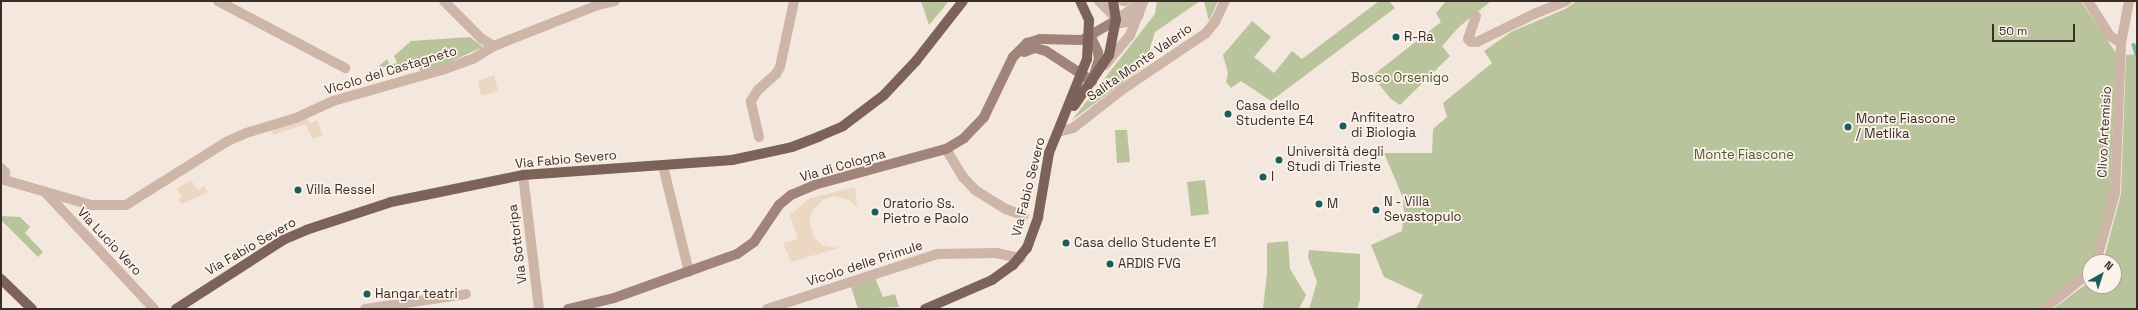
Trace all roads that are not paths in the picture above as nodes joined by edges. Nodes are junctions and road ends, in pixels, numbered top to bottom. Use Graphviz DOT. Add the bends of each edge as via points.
graph roads {
  1 [pos="218,1"];
  2 [pos="444,1"];
  3 [pos="615,1"];
  4 [pos="794,1"];
  5 [pos="963,1"];
  6 [pos="973,1"];
  7 [pos="1080,1"];
  8 [pos="1099,1"];
  9 [pos="1113,1"];
  10 [pos="1137,1"];
  11 [pos="1144,1"];
  12 [pos="1224,1"];
  13 [pos="1567,1"];
  14 [pos="2088,1"];
  15 [pos="2130,1"];
  16 [pos="1141,13"];
  17 [pos="1476,16"];
  18 [pos="1116,20"];
  19 [pos="941,29"];
  20 [pos="1090,35"];
  21 [pos="2121,43"];
  22 [pos="494,46"];
  23 [pos="1013,58"];
  24 [pos="345,68"];
  25 [pos="1082,76"];
  26 [pos="1092,81"];
  27 [pos="1058,132"];
  28 [pos="759,137"];
  29 [pos="946,149"];
  30 [pos="663,166"];
  31 [pos="1,168"];
  32 [pos="523,175"];
  33 [pos="2,179"];
  34 [pos="46,193"];
  35 [pos="1024,216"];
  36 [pos="2098,254"];
  37 [pos="1020,258"];
  38 [pos="689,272"];
  39 [pos="2082,278"];
  40 [pos="1,279"];
  41 [pos="466,294"];
  42 [pos="32,309"];
  43 [pos="154,309"];
  44 [pos="176,309"];
  45 [pos="365,309"];
  46 [pos="539,309"];
  47 [pos="568,309"];
  48 [pos="767,309"];
  49 [pos="925,309"];
  50 [pos="2044,309"];
  1 -- 24 [label="street"];
  2 -- 22 [label="street" via="482,39"];
  3 -- 22 [label="street, Vicolo del Castagneto"];
  4 -- 28 [label="street" via="780,66 776,74 758,90 751,101"];
  5 -- 19 [label="main road, Via Fabio Severo"];
  6 -- 19 [label="main road, Via Fabio Severo"];
  7 -- 20 [label="main road, Via Fabio Severo" via="1089,20"];
  8 -- 18 [label="street"];
  9 -- 18 [label="main road, Via Fabio Severo"];
  10 -- 18 [label="street" via="1129,12"];
  11 -- 16 [label="street"];
  12 -- 27 [label="street, Salita Monte Valerio" via="1215,22 1206,33 1123,89 1073,128"];
  13 -- 17 [label="street" via="1477,42 1471,42 1468,40"];
  14 -- 21 [label="street" via="2110,36"];
  15 -- 21 [label="street, Clivo Artemisio"];
  16 -- 18 [label="street" via="1128,23"];
  16 -- 26 [label="street" via="1130,35"];
  18 -- 20 [label="main road, Via di Cologna"];
  18 -- 26 [label="main road, Via Fabio Severo" via="1109,55"];
  19 -- 30 [label="main road, Via Fabio Severo" via="884,95 843,126 792,147 763,154 732,160"];
  20 -- 23 [label="main road, Via di Cologna" via="1076,42 1040,39 1027,43"];
  20 -- 25 [label="main road, Via Fabio Severo"];
  20 -- 26 [label="main road" via="1098,52"];
  21 -- 36 [label="street, Clivo Artemisio" via="2116,186"];
  22 -- 34 [label="street, Vicolo del Castagneto" via="473,59 442,70 333,101 296,118 238,136 126,205 91,205"];
  23 -- 25 [label="main road" via="1035,48 1050,54"];
  23 -- 29 [label="main road, Via di Cologna" via="984,117 964,138"];
  25 -- 26 [label="main road"];
  25 -- 27 [label="main road, Via Fabio Severo"];
  26 -- 27 [label="main road, Via Fabio Severo"];
  27 -- 37 [label="main road, Via Fabio Severo" via="1049,153 1035,229"];
  29 -- 35 [label="street" via="963,177 975,190 1006,209"];
  29 -- 38 [label="main road, Via di Cologna" via="814,185 791,195 779,205 764,230 747,248"];
  30 -- 32 [label="main road, Via Fabio Severo"];
  30 -- 38 [label="street"];
  31 -- 33 [label="street" via="5,172"];
  32 -- 44 [label="main road, Via Fabio Severo" via="391,202 306,230 247,262"];
  32 -- 46 [label="street, Via Sottoripa"];
  33 -- 34 [label="street, Vicolo del Castagneto"];
  34 -- 43 [label="street, Via Lucio Vero"];
  37 -- 48 [label="street, Vicolo delle Primule" via="996,254 937,254"];
  37 -- 49 [label="main road, Via Fabio Severo" via="1001,275 983,286"];
  38 -- 47 [label="main road, Via di Cologna" via="614,298"];
  39 -- 50 [label="street"];
  40 -- 42 [label="main road"];
  41 -- 45 [label="street"];
}
